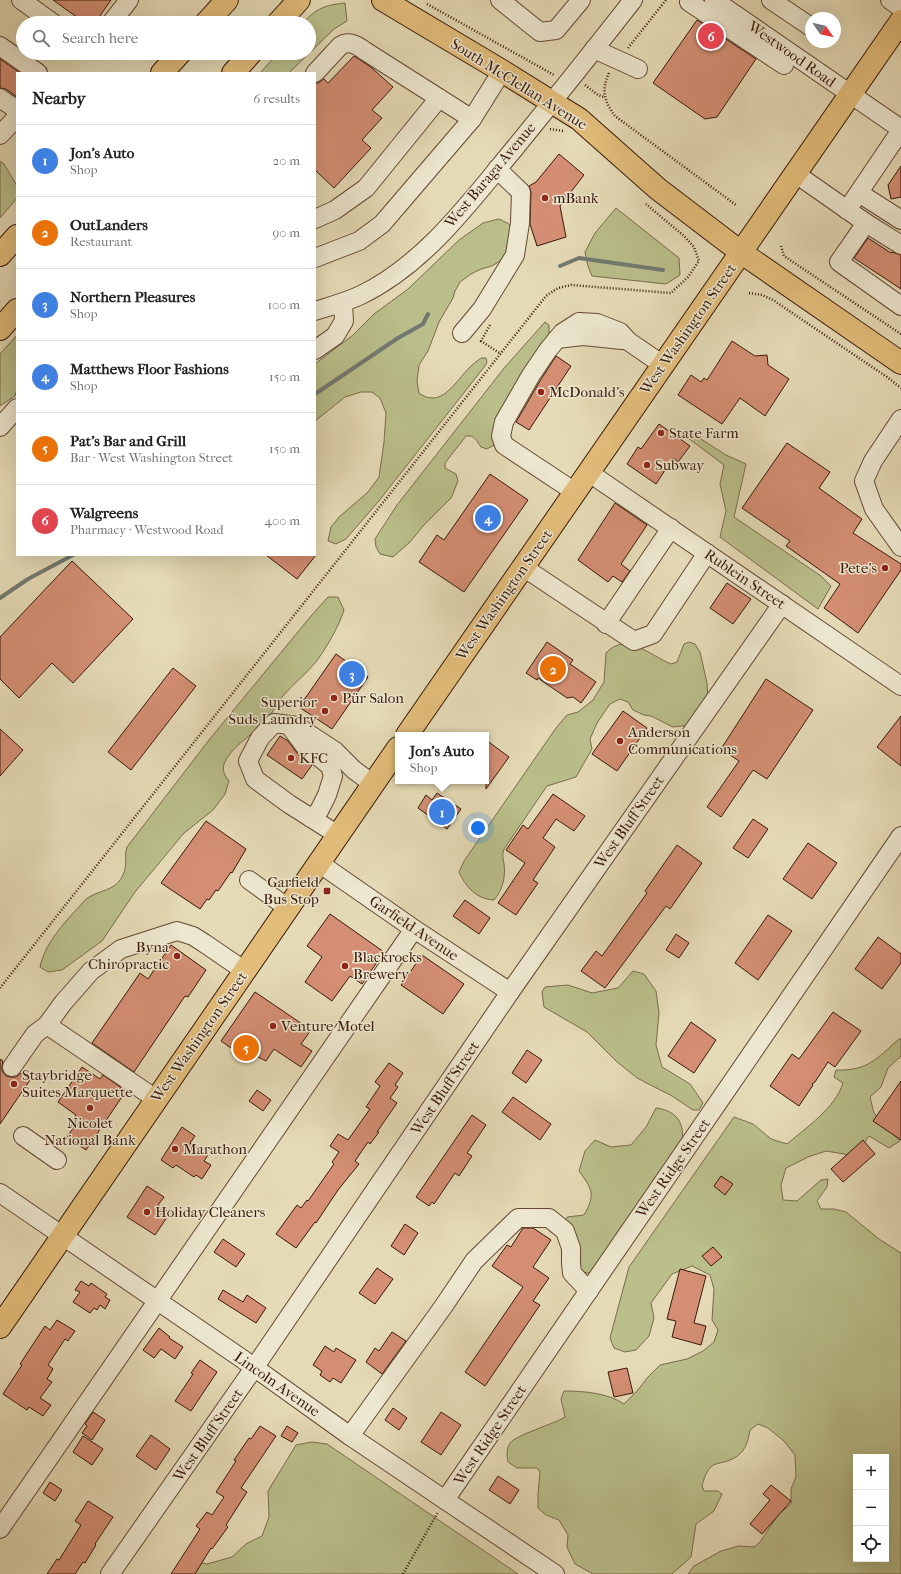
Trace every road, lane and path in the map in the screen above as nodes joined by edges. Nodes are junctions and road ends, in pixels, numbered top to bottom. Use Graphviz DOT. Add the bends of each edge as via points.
graph roads {
  1 [pos="21,0"];
  2 [pos="129,0"];
  3 [pos="227,0"];
  4 [pos="299,0"];
  5 [pos="383,0"];
  6 [pos="500,0"];
  7 [pos="581,0"];
  8 [pos="634,0"];
  9 [pos="666,0"];
  10 [pos="714,0"];
  11 [pos="771,0"];
  12 [pos="890,0"];
  13 [pos="689,2"];
  14 [pos="427,4"];
  15 [pos="901,8"];
  16 [pos="43,16"];
  17 [pos="116,16"];
  18 [pos="212,16"];
  19 [pos="284,16"];
  20 [pos="901,21"];
  21 [pos="805,23"];
  22 [pos="0,46"];
  23 [pos="594,49"];
  24 [pos="16,57"];
  25 [pos="20,60"];
  26 [pos="174,60"];
  27 [pos="245,60"];
  28 [pos="618,61"];
  29 [pos="784,65"];
  30 [pos="638,69"];
  31 [pos="502,71"];
  32 [pos="37,72"];
  33 [pos="163,72"];
  34 [pos="234,72"];
  35 [pos="316,72"];
  36 [pos="547,72"];
  37 [pos="583,84"];
  38 [pos="850,94"];
  39 [pos="604,97"];
  40 [pos="0,98"];
  41 [pos="439,98"];
  42 [pos="552,101"];
  43 [pos="16,109"];
  44 [pos="16,118"];
  45 [pos="472,120"];
  46 [pos="533,126"];
  47 [pos="901,129"];
  48 [pos="567,134"];
  49 [pos="0,135"];
  50 [pos="497,169"];
  51 [pos="796,174"];
  52 [pos="859,193"];
  53 [pos="643,201"];
  54 [pos="736,205"];
  55 [pos="847,210"];
  56 [pos="316,219"];
  57 [pos="901,220"];
  58 [pos="866,222"];
  59 [pos="16,237"];
  60 [pos="901,245"];
  61 [pos="781,246"];
  62 [pos="742,253"];
  63 [pos="0,255"];
  64 [pos="316,258"];
  65 [pos="749,293"];
  66 [pos="343,303"];
  67 [pos="901,306"];
  68 [pos="16,311"];
  69 [pos="316,311"];
  70 [pos="492,323"];
  71 [pos="0,329"];
  72 [pos="462,333"];
  73 [pos="901,334"];
  74 [pos="316,349"];
  75 [pos="501,354"];
  76 [pos="901,363"];
  77 [pos="663,365"];
  78 [pos="901,388"];
  79 [pos="16,409"];
  80 [pos="901,419"];
  81 [pos="0,427"];
  82 [pos="588,472"];
  83 [pos="575,492"];
  84 [pos="671,528"];
  85 [pos="901,547"];
  86 [pos="706,552"];
  87 [pos="523,567"];
  88 [pos="782,604"];
  89 [pos="606,624"];
  90 [pos="901,686"];
  91 [pos="289,725"];
  92 [pos="409,732"];
  93 [pos="395,752"];
  94 [pos="373,784"];
  95 [pos="311,818"];
  96 [pos="338,835"];
  97 [pos="901,836"];
  98 [pos="319,863"];
  99 [pos="249,880"];
  100 [pos="288,908"];
  101 [pos="414,929"];
  102 [pos="245,971"];
  103 [pos="0,988"];
  104 [pos="510,992"];
  105 [pos="47,1025"];
  106 [pos="12,1067"];
  107 [pos="156,1099"];
  108 [pos="23,1136"];
  109 [pos="57,1160"];
  110 [pos="0,1192"];
  111 [pos="63,1236"];
  112 [pos="589,1291"];
  113 [pos="158,1301"];
  114 [pos="0,1327"];
  115 [pos="254,1368"];
  116 [pos="350,1436"];
  117 [pos="445,1500"];
  118 [pos="0,1529"];
  119 [pos="110,1574"];
  120 [pos="403,1574"];
  121 [pos="555,1574"];
  1 -- 16 [label="street"];
  2 -- 17 [label="street"];
  3 -- 18 [label="main road"];
  4 -- 19 [label="main road"];
  5 -- 31 [label="main road, South McClellan Avenue"];
  6 -- 7 [label="street" via="540,32 556,30"];
  8 -- 23 [label="street, West Baraga Avenue"];
  9 -- 28 [label="path"];
  10 -- 38 [label="street, Westwood Road"];
  11 -- 21 [label="street"];
  12 -- 15 [label="street"];
  13 -- 29 [label="street"];
  14 -- 36 [label="path"];
  20 -- 38 [label="main road, West Washington Street"];
  22 -- 24 [label="street"];
  23 -- 28 [label="street"];
  23 -- 42 [label="street, West Baraga Avenue"];
  25 -- 32 [label="street"];
  26 -- 33 [label="main road"];
  27 -- 34 [label="main road"];
  28 -- 30 [label="street"];
  28 -- 39 [label="path" via="608,74"];
  31 -- 42 [label="main road, South McClellan Avenue"];
  31 -- 45 [label="street"];
  35 -- 41 [label="street" via="340,46 351,43"];
  37 -- 39 [label="path"];
  38 -- 47 [label="street, Westwood Road"];
  38 -- 51 [label="main road, West Washington Street"];
  39 -- 54 [label="path" via="615,116"];
  40 -- 43 [label="street"];
  41 -- 45 [label="street"];
  41 -- 56 [label="street" via="366,188 335,210"];
  42 -- 46 [label="street, West Baraga Avenue"];
  42 -- 62 [label="main road, South McClellan Avenue" via="579,119 658,188"];
  44 -- 49 [label="street"];
  45 -- 64 [label="street" via="382,224 359,240"];
  46 -- 48 [label="path" via="542,131 552,129"];
  46 -- 50 [label="street, West Baraga Avenue"];
  47 -- 52 [label="street"];
  50 -- 66 [label="street, West Baraga Avenue" via="454,219 413,260 367,292"];
  50 -- 72 [label="street" via="521,192 515,255 482,309"];
  51 -- 55 [label="street"];
  51 -- 62 [label="main road, West Washington Street"];
  52 -- 55 [label="street"];
  52 -- 57 [label="street"];
  53 -- 75 [label="path" via="694,247 699,261 688,277 671,293 571,285 558,288 546,296"];
  55 -- 58 [label="street"];
  58 -- 60 [label="street"];
  58 -- 67 [label="street" via="839,262"];
  59 -- 63 [label="main road"];
  61 -- 73 [label="path" via="784,256"];
  62 -- 76 [label="main road, South McClellan Avenue"];
  62 -- 77 [label="main road, West Washington Street"];
  65 -- 78 [label="path" via="773,300"];
  66 -- 69 [label="street, West Baraga Avenue"];
  66 -- 74 [label="street" via="344,321 335,336"];
  68 -- 71 [label="main road"];
  70 -- 75 [label="path" via="481,341"];
  75 -- 103 [label="path"];
  77 -- 82 [label="main road, West Washington Street"];
  77 -- 83 [label="street" via="628,341 620,332 598,323 579,322 562,333 548,350 504,422 501,436 504,445"];
  79 -- 81 [label="street"];
  80 -- 85 [label="street" via="873,461 864,481 874,509"];
  82 -- 83 [label="main road, West Washington Street"];
  82 -- 84 [label="street, Rublein Street"];
  83 -- 87 [label="main road, West Washington Street"];
  84 -- 86 [label="street, Rublein Street"];
  84 -- 89 [label="street"];
  86 -- 88 [label="street, Rublein Street"];
  86 -- 89 [label="street" via="653,634 634,641"];
  87 -- 89 [label="street"];
  87 -- 92 [label="main road, West Washington Street"];
  88 -- 90 [label="street, Rublein Street"];
  88 -- 104 [label="street, West Bluff Street"];
  91 -- 94 [label="street" via="298,726 336,751 354,770"];
  91 -- 95 [label="street" via="304,745 330,766 332,776 326,795 320,811"];
  91 -- 95 [label="street" via="274,723 260,738 248,761 256,779"];
  93 -- 94 [label="main road, West Washington Street"];
  94 -- 96 [label="main road, West Washington Street"];
  95 -- 96 [label="street"];
  96 -- 98 [label="main road, West Washington Street"];
  97 -- 112 [label="street, West Ridge Street"];
  98 -- 100 [label="main road, West Washington Street"];
  98 -- 101 [label="street, Garfield Avenue"];
  99 -- 100 [label="street"];
  100 -- 102 [label="main road, West Washington Street"];
  101 -- 104 [label="street, Garfield Avenue"];
  101 -- 113 [label="street"];
  102 -- 105 [label="street" via="193,936 177,932 121,949 91,971"];
  102 -- 107 [label="main road, West Washington Street"];
  104 -- 115 [label="street, West Bluff Street"];
  105 -- 106 [label="street" via="26,1044"];
  105 -- 107 [label="street"];
  107 -- 111 [label="main road, West Washington Street"];
  108 -- 109 [label="street"];
  110 -- 111 [label="street, Lincoln Avenue"];
  111 -- 113 [label="street, Lincoln Avenue"];
  111 -- 114 [label="main road, West Washington Street"];
  112 -- 116 [label="street" via="572,1273 571,1248 564,1231 549,1218 518,1218 474,1261"];
  112 -- 117 [label="street, West Ridge Street"];
  113 -- 115 [label="street, Lincoln Avenue"];
  113 -- 118 [label="street"];
  115 -- 116 [label="street, Lincoln Avenue"];
  115 -- 119 [label="street, West Bluff Street"];
  116 -- 117 [label="street, Lincoln Avenue"];
  117 -- 120 [label="path"];
  117 -- 121 [label="street, Lincoln Avenue"];
}
